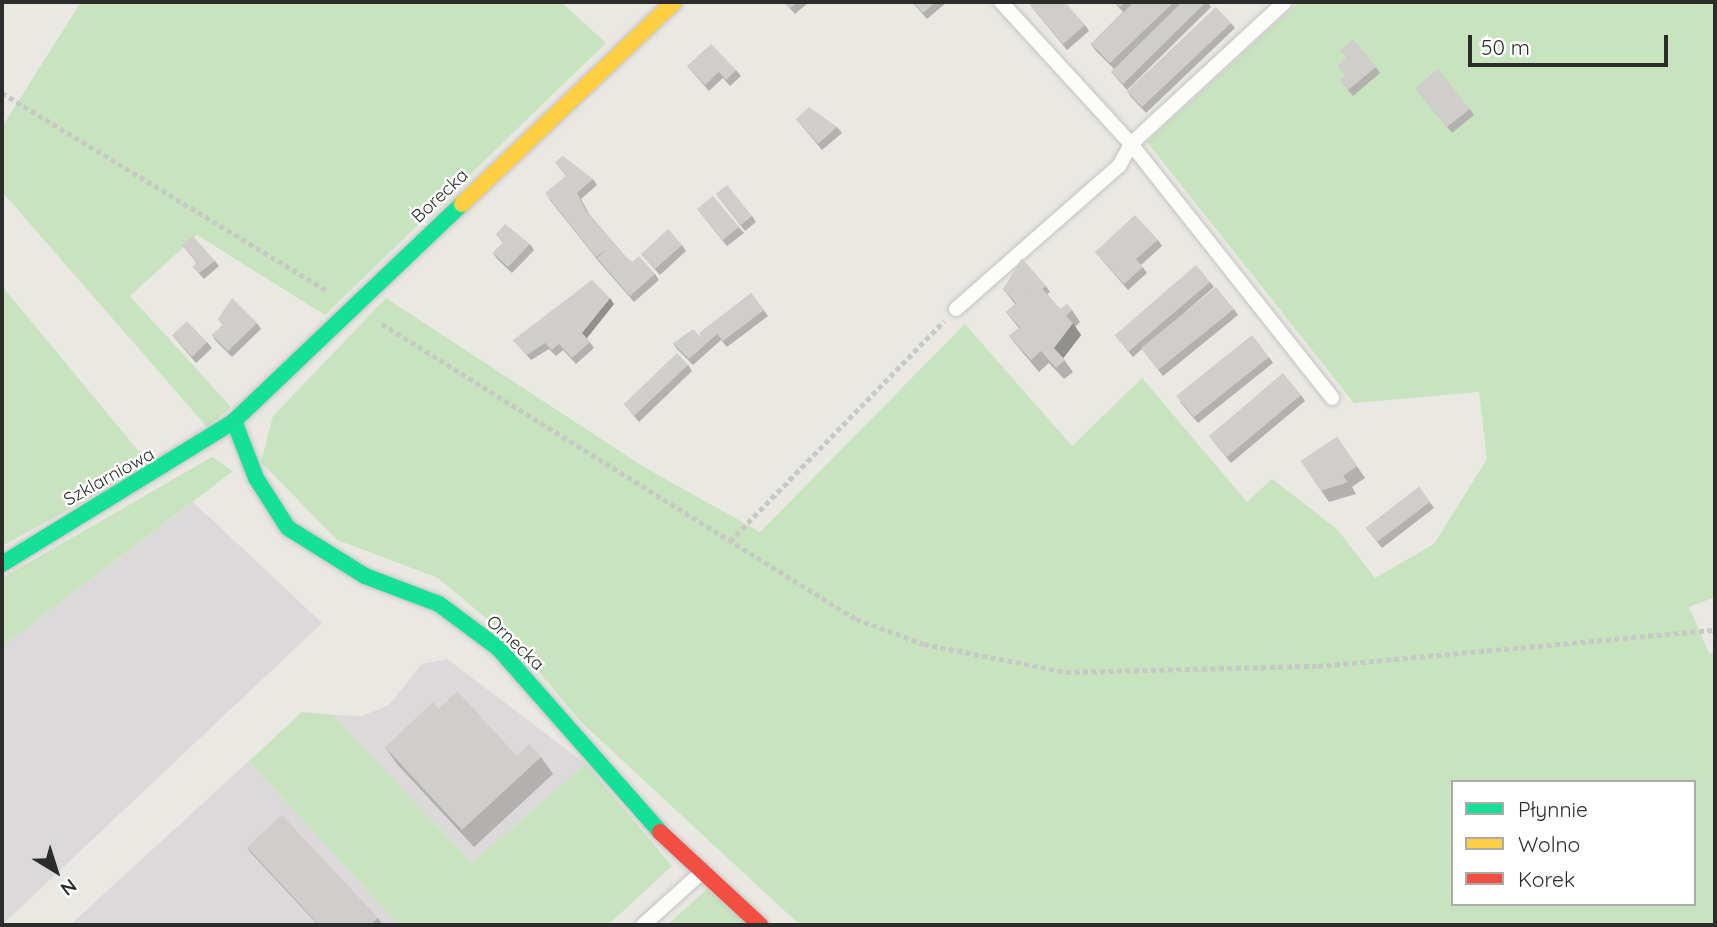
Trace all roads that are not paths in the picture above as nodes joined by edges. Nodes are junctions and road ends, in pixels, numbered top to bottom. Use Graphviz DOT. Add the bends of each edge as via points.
graph roads {
  1 [pos="674,2"];
  2 [pos="1001,2"];
  3 [pos="1285,2"];
  4 [pos="1131,144"];
  5 [pos="956,309"];
  6 [pos="1332,398"];
  7 [pos="234,421"];
  8 [pos="2,564"];
  9 [pos="705,870"];
  10 [pos="643,925"];
  11 [pos="760,925"];
  1 -- 7 [label="street, Borecka"];
  2 -- 4 [label="lane"];
  3 -- 4 [label="lane"];
  4 -- 5 [label="lane" via="1119,166"];
  4 -- 6 [label="lane"];
  7 -- 8 [label="street, Szklarniowa"];
  7 -- 9 [label="street, Ornecka" via="256,478 288,528 365,576 439,604 498,648 627,801"];
  9 -- 10 [label="lane"];
  9 -- 11 [label="street, Ornecka"];
}
